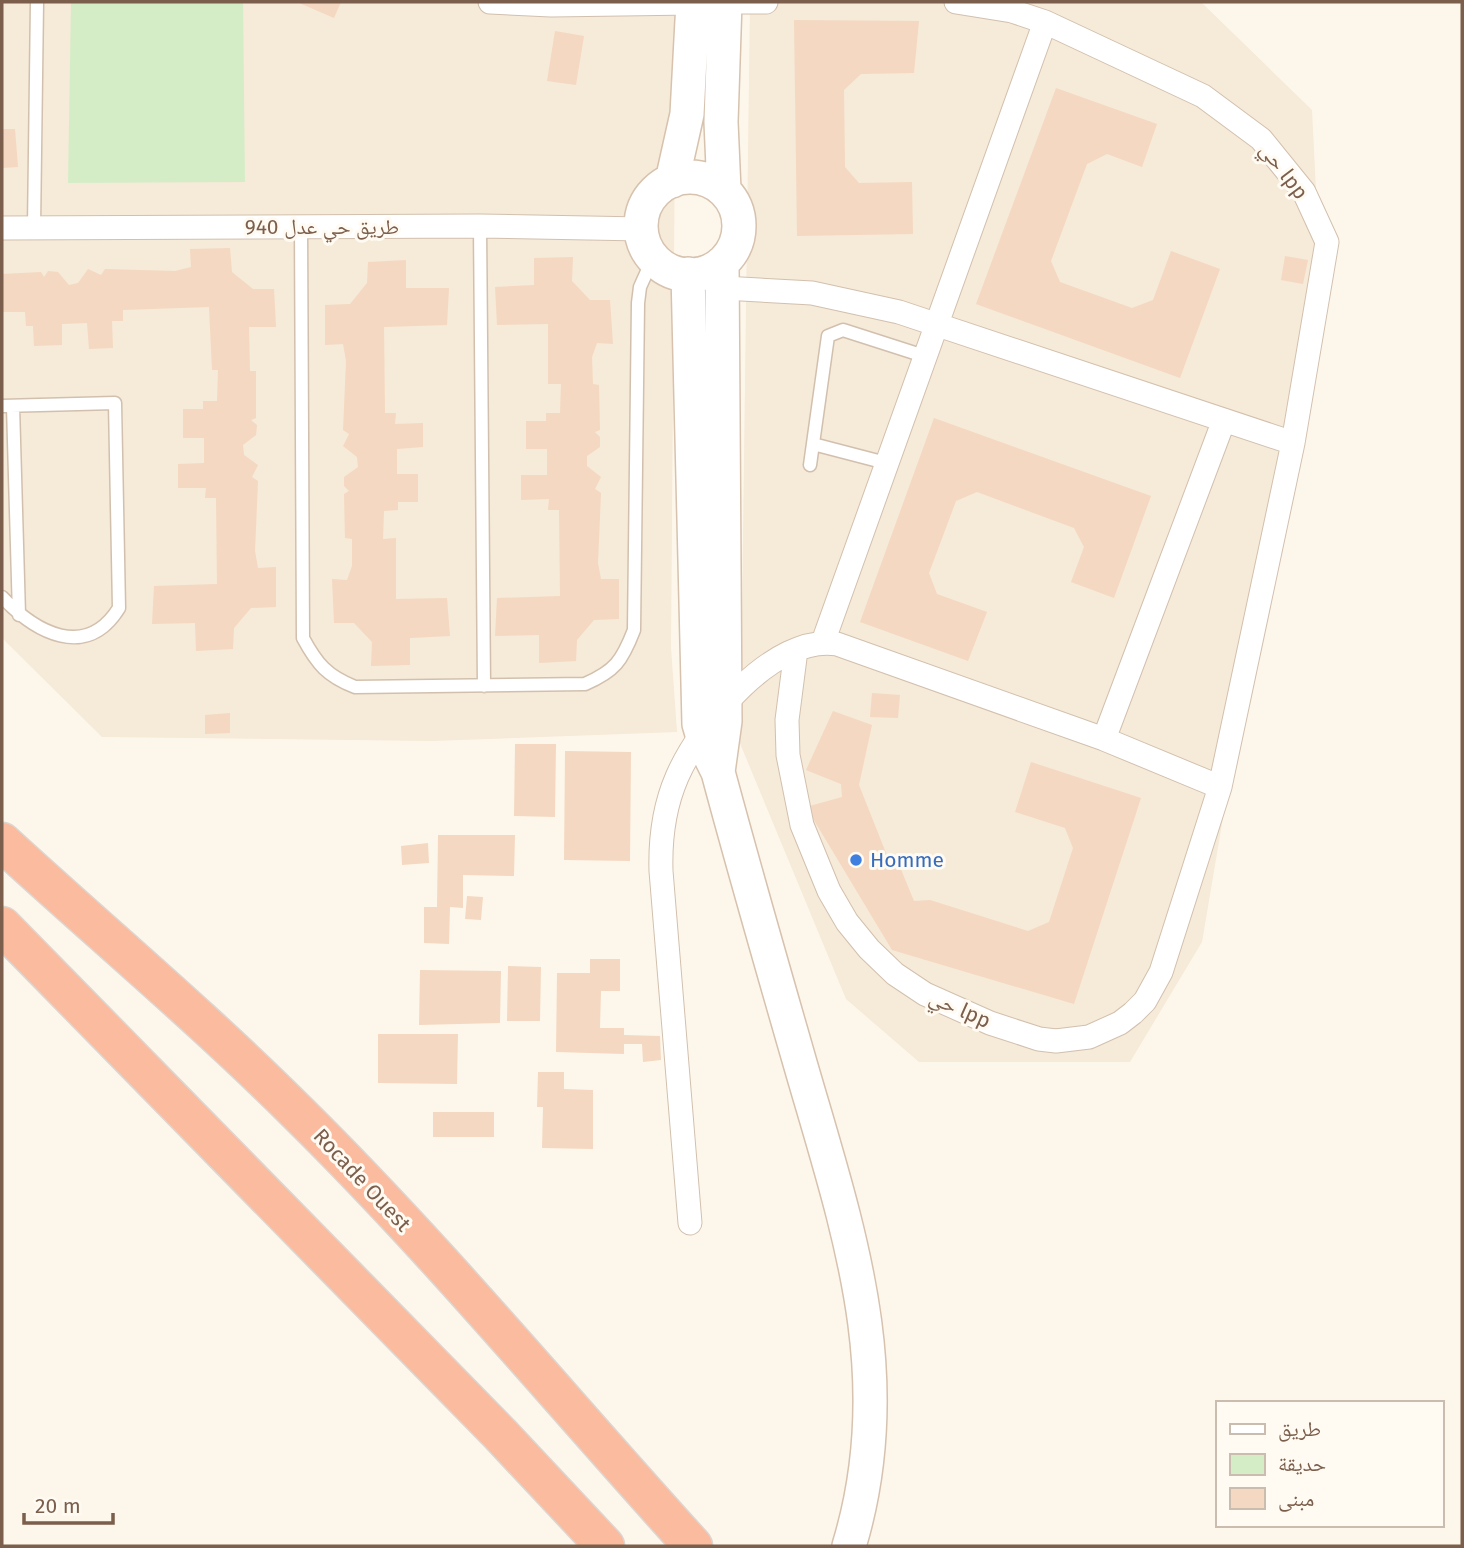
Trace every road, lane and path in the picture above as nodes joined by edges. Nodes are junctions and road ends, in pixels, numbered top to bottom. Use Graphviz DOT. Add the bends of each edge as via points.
graph roads {
  1 [pos="37,2"];
  2 [pos="490,2"];
  3 [pos="708,2"];
  4 [pos="766,2"];
  5 [pos="956,2"];
  6 [pos="1045,22"];
  7 [pos="671,181"];
  8 [pos="724,190"];
  9 [pos="480,226"];
  10 [pos="301,227"];
  11 [pos="2,228"];
  12 [pos="34,228"];
  13 [pos="647,244"];
  14 [pos="688,274"];
  15 [pos="722,275"];
  16 [pos="935,324"];
  17 [pos="924,356"];
  18 [pos="7,406"];
  19 [pos="1224,420"];
  20 [pos="1293,443"];
  21 [pos="813,444"];
  22 [pos="886,463"];
  23 [pos="810,465"];
  24 [pos="2,597"];
  25 [pos="19,615"];
  26 [pos="823,642"];
  27 [pos="796,649"];
  28 [pos="484,686"];
  29 [pos="725,704"];
  30 [pos="702,736"];
  31 [pos="1104,739"];
  32 [pos="718,772"];
  33 [pos="1220,787"];
  34 [pos="2,842"];
  35 [pos="2,926"];
  36 [pos="690,1223"];
  37 [pos="850,1545"];
  38 [pos="605,1546"];
  39 [pos="693,1546"];
  1 -- 12 [label="lane"];
  2 -- 3 [label="street"];
  3 -- 4 [label="street"];
  3 -- 7 [label="main road"];
  3 -- 8 [label="main road"];
  5 -- 6 [label="street, حي lpp"];
  6 -- 16 [label="street"];
  6 -- 20 [label="street, حي lpp" via="1203,96 1261,139 1304,192 1327,242"];
  7 -- 8 [label="main road" via="699,177"];
  7 -- 13 [label="main road" via="649,200 643,214"];
  8 -- 15 [label="main road" via="734,203 739,235"];
  9 -- 10 [label="street, طريق حي عدل 940"];
  9 -- 13 [label="street, طريق حي عدل 940"];
  9 -- 28 [label="lane"];
  10 -- 12 [label="street, طريق حي عدل 940"];
  10 -- 28 [label="lane" via="303,638 315,662 331,678 355,687"];
  11 -- 12 [label="street, طريق حي عدل 940"];
  13 -- 14 [label="main road" via="675,272"];
  13 -- 28 [label="lane" via="638,303 634,630 623,656 607,674 584,684"];
  14 -- 15 [label="main road" via="712,270"];
  14 -- 30 [label="main road"];
  15 -- 16 [label="street" via="856,301"];
  15 -- 29 [label="main road"];
  16 -- 17 [label="street"];
  16 -- 19 [label="street"];
  17 -- 21 [label="lane" via="843,330 832,332 826,341"];
  17 -- 22 [label="street"];
  18 -- 25 [label="lane"];
  18 -- 25 [label="lane" via="115,403 119,608 109,623 74,637 55,636"];
  19 -- 20 [label="street"];
  19 -- 31 [label="street"];
  20 -- 33 [label="street, حي lpp"];
  21 -- 22 [label="lane"];
  21 -- 23 [label="lane"];
  22 -- 26 [label="street"];
  24 -- 25 [label="lane"];
  26 -- 27 [label="street"];
  26 -- 31 [label="street"];
  27 -- 29 [label="street" via="745,684"];
  27 -- 33 [label="street, حي lpp" via="788,708 788,755 802,825 829,891 854,931 895,974 936,999 1001,1027 1039,1039 1073,1040 1120,1023 1145,1001 1161,972"];
  29 -- 30 [label="street"];
  29 -- 32 [label="main road"];
  30 -- 32 [label="main road"];
  30 -- 36 [label="street" via="677,778 660,849"];
  31 -- 33 [label="street"];
  32 -- 37 [label="main road" via="861,1286 871,1372 870,1415"];
  34 -- 39 [label="highway, Rocade Ouest" via="298,1112 484,1309"];
  35 -- 38 [label="highway"];
}
